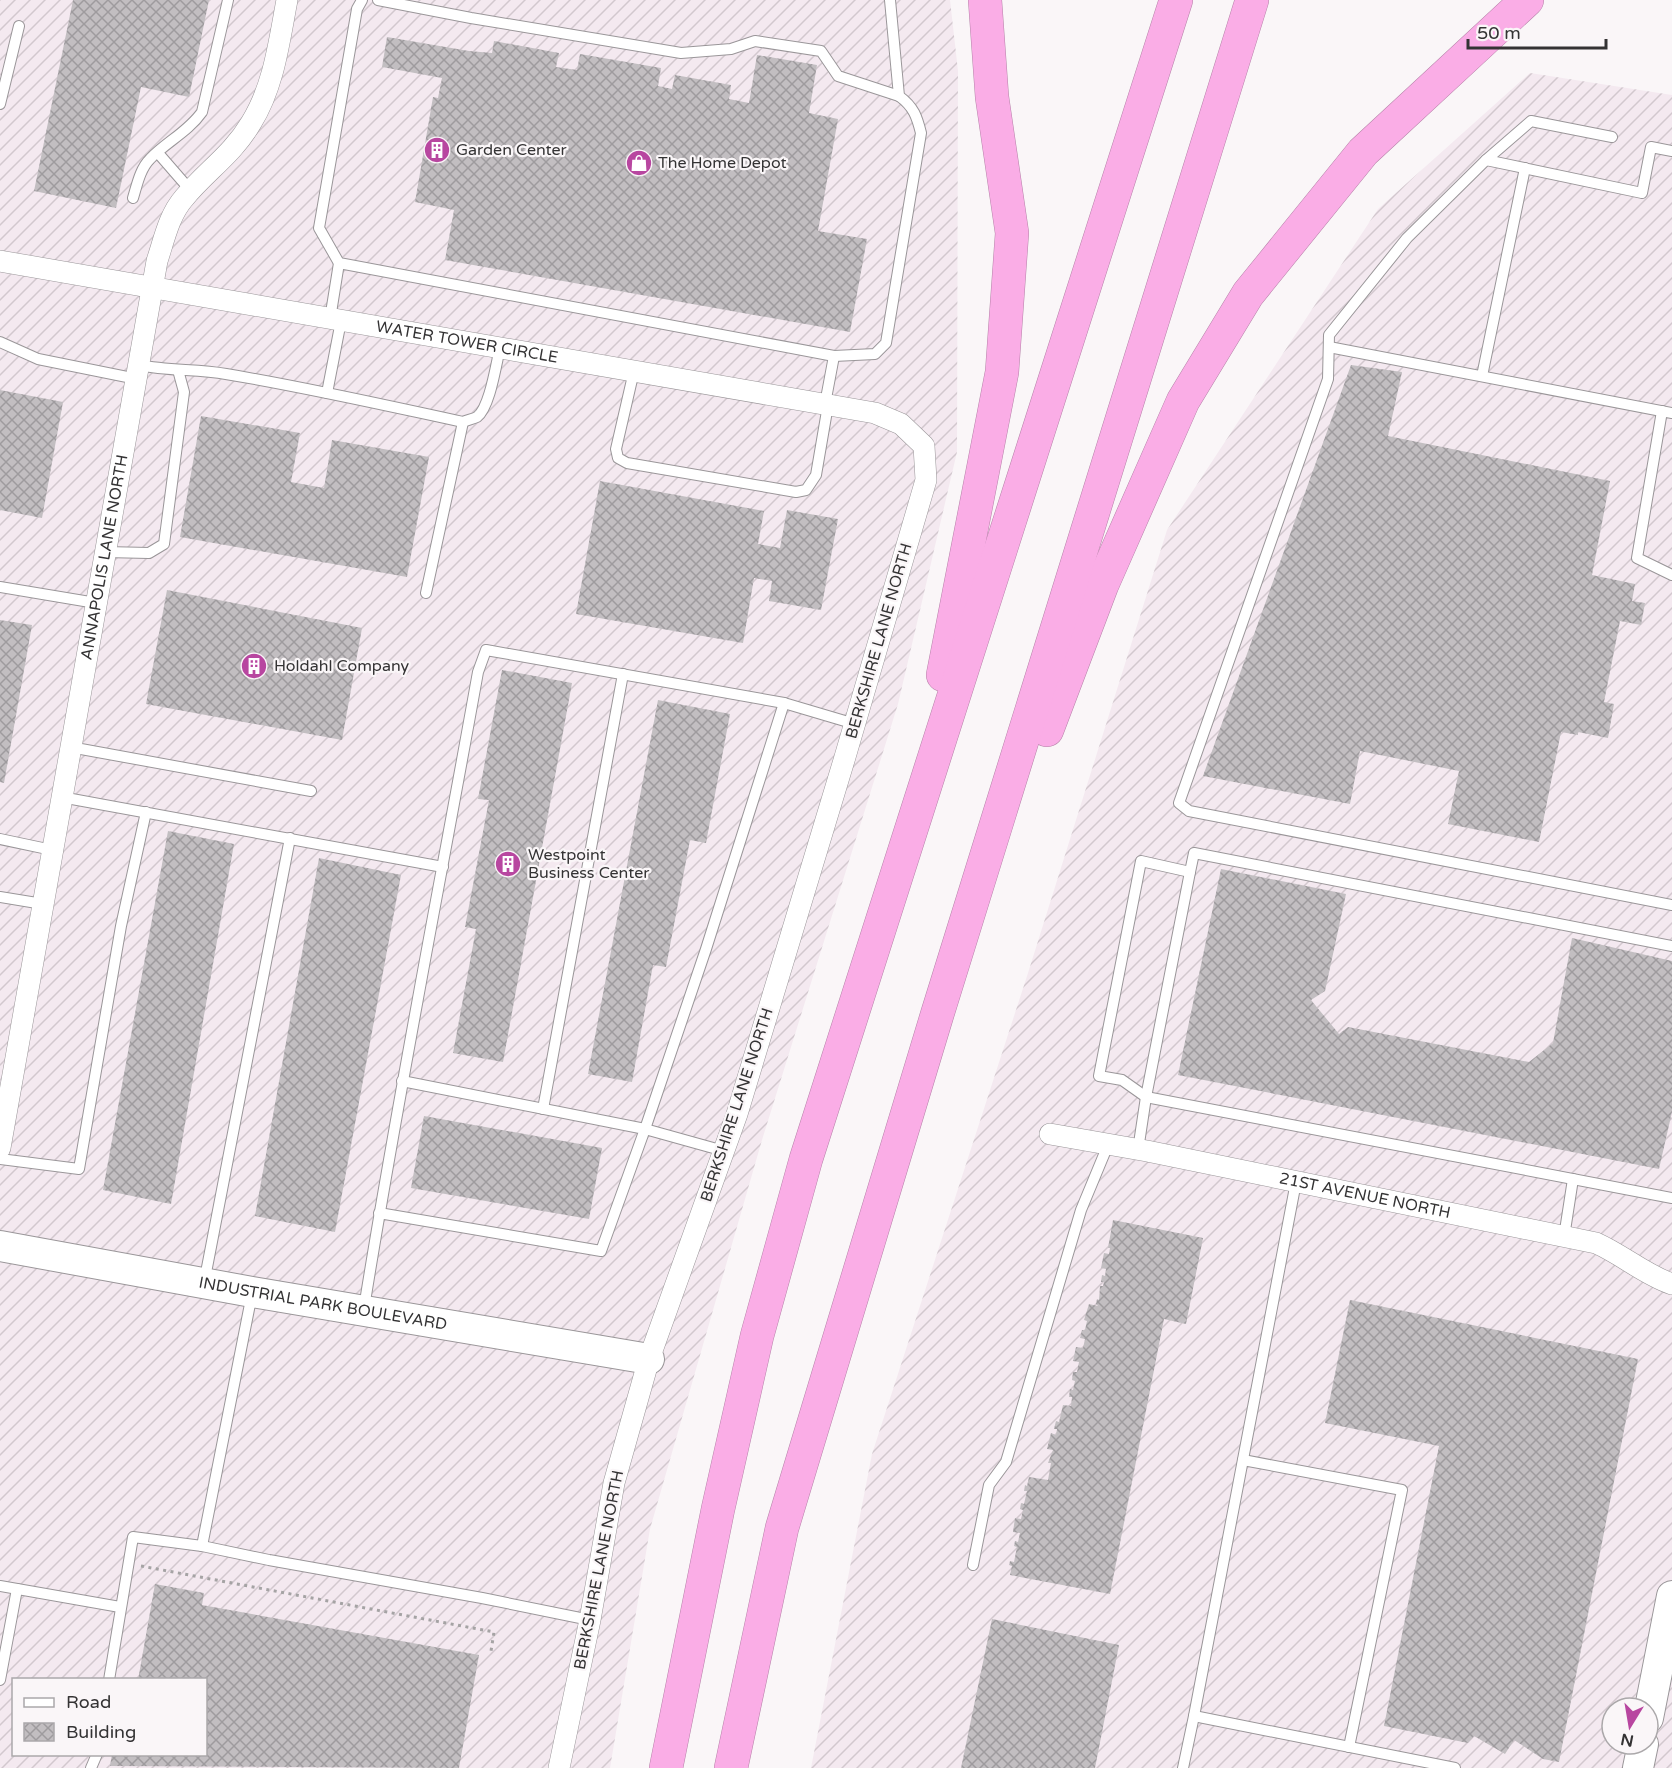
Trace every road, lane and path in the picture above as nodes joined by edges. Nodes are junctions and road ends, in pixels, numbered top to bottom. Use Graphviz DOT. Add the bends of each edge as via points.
graph roads {
  1 [pos="228,0"];
  2 [pos="287,0"];
  3 [pos="362,0"];
  4 [pos="378,0"];
  5 [pos="890,0"];
  6 [pos="985,0"];
  7 [pos="1176,0"];
  8 [pos="1252,0"];
  9 [pos="1527,0"];
  10 [pos="19,26"];
  11 [pos="899,96"];
  12 [pos="0,104"];
  13 [pos="1612,137"];
  14 [pos="1672,151"];
  15 [pos="158,153"];
  16 [pos="1486,160"];
  17 [pos="1525,168"];
  18 [pos="191,191"];
  19 [pos="133,198"];
  20 [pos="0,261"];
  21 [pos="339,263"];
  22 [pos="153,288"];
  23 [pos="336,320"];
  24 [pos="0,342"];
  25 [pos="1329,347"];
  26 [pos="500,348"];
  27 [pos="834,356"];
  28 [pos="178,370"];
  29 [pos="634,371"];
  30 [pos="138,372"];
  31 [pos="1482,376"];
  32 [pos="327,393"];
  33 [pos="827,405"];
  34 [pos="1667,412"];
  35 [pos="463,422"];
  36 [pos="924,446"];
  37 [pos="105,552"];
  38 [pos="1672,575"];
  39 [pos="0,587"];
  40 [pos="426,593"];
  41 [pos="96,603"];
  42 [pos="623,674"];
  43 [pos="784,703"];
  44 [pos="855,724"];
  45 [pos="70,747"];
  46 [pos="311,791"];
  47 [pos="62,797"];
  48 [pos="146,812"];
  49 [pos="290,838"];
  50 [pos="993,838"];
  51 [pos="0,839"];
  52 [pos="52,850"];
  53 [pos="903,855"];
  54 [pos="443,867"];
  55 [pos="1190,872"];
  56 [pos="0,897"];
  57 [pos="43,904"];
  58 [pos="1672,905"];
  59 [pos="1672,946"];
  60 [pos="402,1081"];
  61 [pos="1146,1097"];
  62 [pos="543,1109"];
  63 [pos="645,1129"];
  64 [pos="1050,1134"];
  65 [pos="1108,1144"];
  66 [pos="0,1148"];
  67 [pos="1138,1150"];
  68 [pos="724,1151"];
  69 [pos="0,1159"];
  70 [pos="1573,1179"];
  71 [pos="1296,1182"];
  72 [pos="1672,1198"];
  73 [pos="379,1213"];
  74 [pos="1564,1237"];
  75 [pos="0,1246"];
  76 [pos="204,1283"];
  77 [pos="1672,1284"];
  78 [pos="252,1292"];
  79 [pos="363,1310"];
  80 [pos="649,1359"];
  81 [pos="1243,1460"];
  82 [pos="202,1546"];
  83 [pos="128,1563"];
  84 [pos="973,1565"];
  85 [pos="0,1586"];
  86 [pos="17,1589"];
  87 [pos="1672,1596"];
  88 [pos="120,1607"];
  89 [pos="590,1620"];
  90 [pos="491,1651"];
  91 [pos="109,1678"];
  92 [pos="0,1680"];
  93 [pos="1652,1696"];
  94 [pos="1194,1716"];
  95 [pos="1349,1747"];
  96 [pos="559,1768"];
  97 [pos="666,1768"];
  98 [pos="731,1768"];
  99 [pos="1183,1768"];
  100 [pos="1455,1768"];
  1 -- 15 [label="lane" via="202,112"];
  2 -- 18 [label="street, ANNAPOLIS LANE NORTH" via="268,92 233,150"];
  3 -- 21 [label="lane" via="357,9 319,228"];
  4 -- 11 [label="lane" via="681,53 731,49 755,40 821,51 838,75"];
  5 -- 11 [label="lane"];
  6 -- 53 [label="highway" via="992,97 1012,234 1002,372"];
  7 -- 53 [label="highway"];
  8 -- 50 [label="highway"];
  9 -- 50 [label="highway" via="1363,152 1248,294 1184,401 1102,585 1025,790"];
  10 -- 12 [label="lane"];
  11 -- 27 [label="lane" via="917,115 921,134 886,343 875,354"];
  13 -- 16 [label="lane" via="1532,121"];
  14 -- 17 [label="lane" via="1651,147 1642,193"];
  15 -- 18 [label="lane"];
  15 -- 19 [label="lane" via="143,168"];
  16 -- 17 [label="lane"];
  16 -- 25 [label="lane" via="1407,238 1329,335"];
  17 -- 31 [label="lane"];
  18 -- 22 [label="street, ANNAPOLIS LANE NORTH" via="167,229"];
  20 -- 22 [label="street, WATER TOWER CIRCLE"];
  21 -- 23 [label="lane"];
  21 -- 27 [label="lane"];
  22 -- 23 [label="street, WATER TOWER CIRCLE"];
  22 -- 30 [label="street, ANNAPOLIS LANE NORTH"];
  23 -- 26 [label="street, WATER TOWER CIRCLE"];
  23 -- 32 [label="lane"];
  24 -- 30 [label="lane" via="38,359"];
  25 -- 31 [label="lane"];
  25 -- 58 [label="lane" via="1328,379 1179,803 1189,812"];
  26 -- 29 [label="street, WATER TOWER CIRCLE"];
  26 -- 35 [label="lane" via="487,400 477,416"];
  27 -- 33 [label="lane"];
  28 -- 30 [label="lane"];
  28 -- 32 [label="lane" via="211,371"];
  28 -- 37 [label="lane" via="184,392 164,544 150,553"];
  29 -- 33 [label="street, WATER TOWER CIRCLE"];
  29 -- 33 [label="lane" via="616,449 618,458 638,465 796,492 806,490 816,475"];
  30 -- 37 [label="street, ANNAPOLIS LANE NORTH"];
  31 -- 34 [label="lane"];
  32 -- 35 [label="lane"];
  33 -- 36 [label="street, WATER TOWER CIRCLE" via="875,413 901,424"];
  34 -- 38 [label="lane" via="1637,558"];
  35 -- 40 [label="lane"];
  36 -- 44 [label="street, BERKSHIRE LANE NORTH" via="926,480"];
  37 -- 41 [label="street, ANNAPOLIS LANE NORTH"];
  39 -- 41 [label="lane"];
  41 -- 45 [label="street, ANNAPOLIS LANE NORTH"];
  42 -- 43 [label="lane"];
  42 -- 54 [label="lane" via="486,650 478,672"];
  42 -- 62 [label="lane"];
  43 -- 44 [label="lane"];
  43 -- 63 [label="lane"];
  44 -- 68 [label="street, BERKSHIRE LANE NORTH"];
  45 -- 46 [label="lane"];
  45 -- 47 [label="street, ANNAPOLIS LANE NORTH"];
  47 -- 48 [label="lane"];
  47 -- 52 [label="street, ANNAPOLIS LANE NORTH"];
  48 -- 49 [label="lane"];
  48 -- 69 [label="lane" via="121,926 79,1169"];
  49 -- 54 [label="lane"];
  49 -- 76 [label="lane"];
  50 -- 98 [label="highway" via="782,1528"];
  51 -- 52 [label="lane"];
  52 -- 57 [label="street, ANNAPOLIS LANE NORTH"];
  53 -- 97 [label="highway" via="806,1159 757,1336"];
  54 -- 60 [label="lane"];
  55 -- 59 [label="lane" via="1194,854"];
  55 -- 61 [label="lane"];
  55 -- 61 [label="lane" via="1141,861 1101,1065 1099,1076 1122,1080"];
  56 -- 57 [label="lane"];
  57 -- 66 [label="street, ANNAPOLIS LANE NORTH"];
  60 -- 62 [label="lane"];
  60 -- 73 [label="lane"];
  61 -- 67 [label="lane"];
  61 -- 70 [label="lane"];
  62 -- 63 [label="lane"];
  63 -- 68 [label="lane"];
  63 -- 73 [label="lane" via="601,1251"];
  64 -- 65 [label="street, 21ST AVENUE NORTH"];
  65 -- 67 [label="street, 21ST AVENUE NORTH"];
  65 -- 84 [label="lane" via="1081,1210 1006,1462 989,1485"];
  67 -- 71 [label="street, 21ST AVENUE NORTH"];
  68 -- 80 [label="street, BERKSHIRE LANE NORTH"];
  70 -- 72 [label="lane"];
  70 -- 74 [label="lane"];
  71 -- 74 [label="street, 21ST AVENUE NORTH"];
  71 -- 81 [label="lane"];
  73 -- 79 [label="lane"];
  74 -- 77 [label="street, 21ST AVENUE NORTH" via="1617,1252"];
  75 -- 76 [label="street, INDUSTRIAL PARK BOULEVARD"];
  76 -- 78 [label="street, INDUSTRIAL PARK BOULEVARD"];
  78 -- 79 [label="street, INDUSTRIAL PARK BOULEVARD"];
  78 -- 82 [label="lane"];
  79 -- 80 [label="street, INDUSTRIAL PARK BOULEVARD"];
  80 -- 89 [label="street, BERKSHIRE LANE NORTH" via="614,1483"];
  81 -- 94 [label="lane"];
  81 -- 95 [label="lane" via="1402,1490"];
  82 -- 83 [label="lane" via="133,1537"];
  82 -- 89 [label="lane"];
  83 -- 88 [label="lane"];
  83 -- 90 [label="path" via="494,1632"];
  85 -- 86 [label="lane"];
  86 -- 88 [label="lane"];
  86 -- 92 [label="lane"];
  87 -- 93 [label="street"];
  88 -- 91 [label="lane"];
  89 -- 96 [label="street, BERKSHIRE LANE NORTH"];
  94 -- 95 [label="lane"];
  94 -- 99 [label="lane"];
  95 -- 100 [label="lane"];
}
